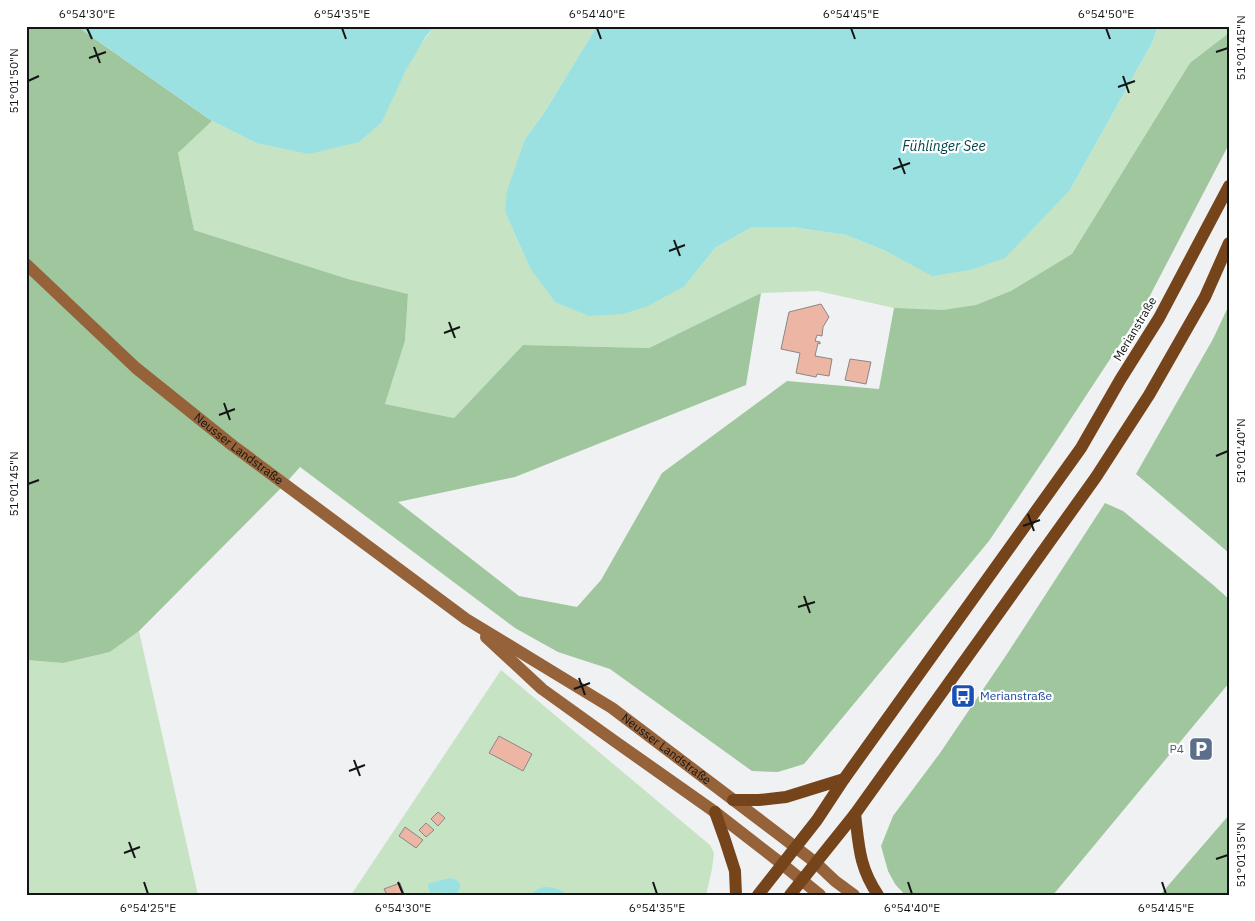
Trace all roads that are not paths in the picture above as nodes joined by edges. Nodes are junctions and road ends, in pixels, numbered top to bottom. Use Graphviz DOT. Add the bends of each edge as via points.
graph roads {
  1 [pos="1229,186"];
  2 [pos="1229,243"];
  3 [pos="26,264"];
  4 [pos="466,619"];
  5 [pos="844,779"];
  6 [pos="733,800"];
  7 [pos="715,812"];
  8 [pos="855,814"];
  9 [pos="796,847"];
  10 [pos="816,863"];
  11 [pos="782,864"];
  12 [pos="802,880"];
  13 [pos="736,895"];
  14 [pos="758,895"];
  15 [pos="790,895"];
  16 [pos="820,895"];
  17 [pos="854,895"];
  18 [pos="878,895"];
  1 -- 5 [label="main road, Merianstraße" via="1159,318 1081,448"];
  2 -- 8 [label="main road" via="1205,297 1112,452"];
  3 -- 4 [label="main road, Neusser Landstraße" via="136,368"];
  4 -- 6 [label="main road, Neusser Landstraße" via="612,708"];
  4 -- 7 [label="main road, Neusser Landstraße" via="542,689"];
  5 -- 6 [label="main road" via="786,797"];
  5 -- 9 [label="main road, Merianstraße"];
  6 -- 9 [label="main road, Neusser Landstraße"];
  7 -- 11 [label="main road, Neusser Landstraße"];
  7 -- 13 [label="main road" via="735,871"];
  8 -- 10 [label="main road"];
  8 -- 18 [label="main road" via="860,857"];
  9 -- 10 [label="main road, Neusser Landstraße"];
  9 -- 11 [label="main road, Merianstraße"];
  10 -- 12 [label="main road"];
  10 -- 17 [label="main road, Neusser Landstraße"];
  11 -- 12 [label="main road, Neusser Landstraße"];
  11 -- 14 [label="main road, Merianstraße"];
  12 -- 15 [label="main road"];
  12 -- 16 [label="main road, Neusser Landstraße"];
}
